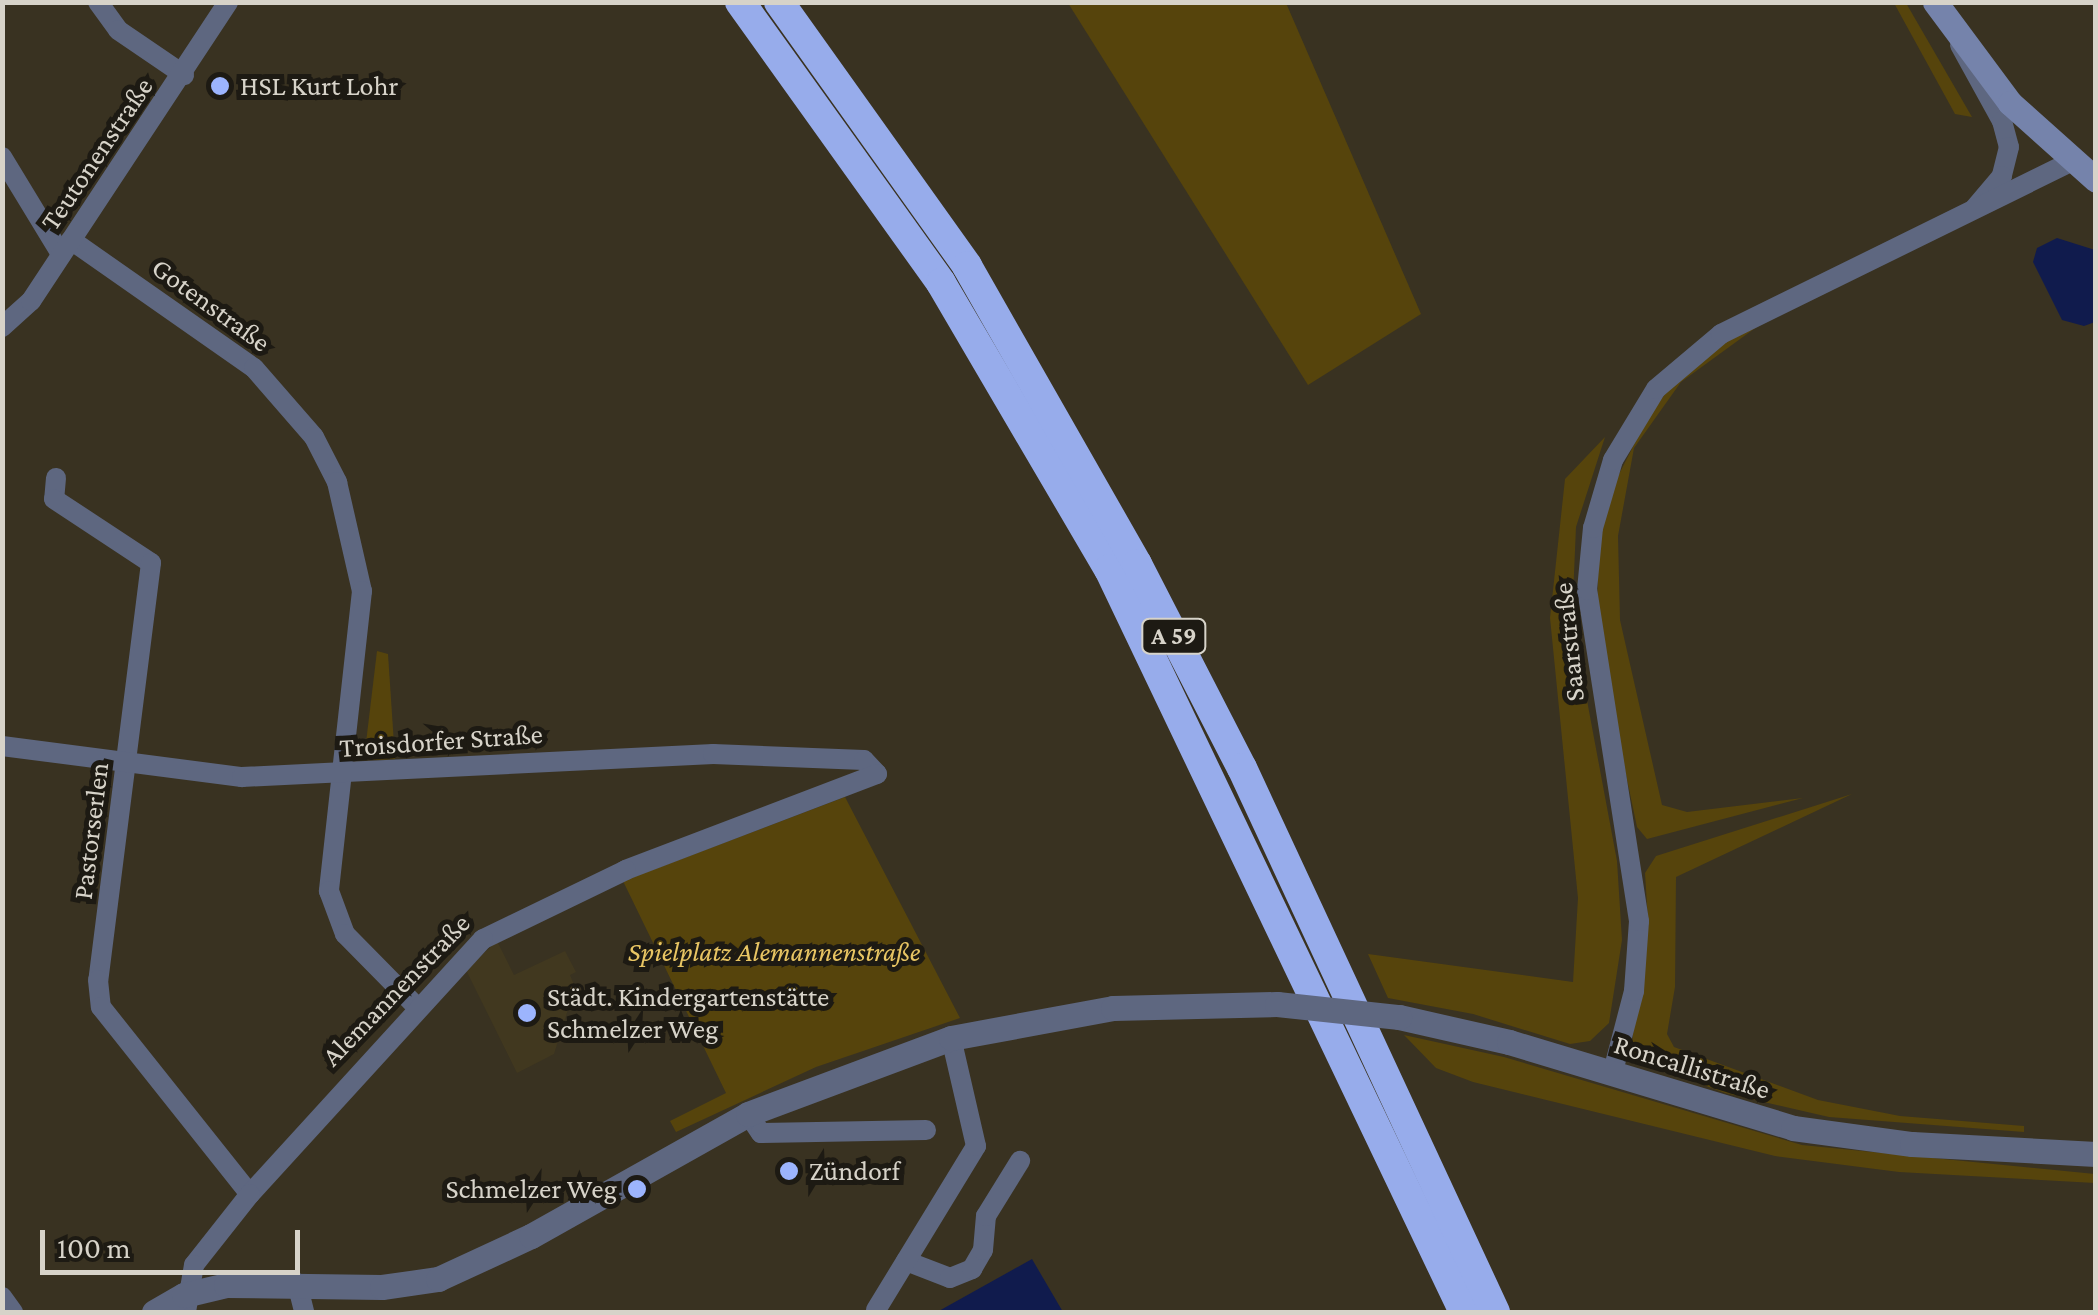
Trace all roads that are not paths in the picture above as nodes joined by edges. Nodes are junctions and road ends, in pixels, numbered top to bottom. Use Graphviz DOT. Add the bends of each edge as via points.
graph roads {
  1 [pos="98,2"];
  2 [pos="228,2"];
  3 [pos="740,2"];
  4 [pos="778,2"];
  5 [pos="1936,2"];
  6 [pos="1955,32"];
  7 [pos="184,75"];
  8 [pos="2,156"];
  9 [pos="2071,162"];
  10 [pos="2096,180"];
  11 [pos="1966,216"];
  12 [pos="66,247"];
  13 [pos="2,327"];
  14 [pos="56,478"];
  15 [pos="2,746"];
  16 [pos="128,763"];
  17 [pos="878,774"];
  18 [pos="343,775"];
  19 [pos="416,1006"];
  20 [pos="951,1038"];
  21 [pos="1612,1075"];
  22 [pos="748,1114"];
  23 [pos="926,1130"];
  24 [pos="2096,1154"];
  25 [pos="1020,1161"];
  26 [pos="250,1194"];
  27 [pos="906,1261"];
  28 [pos="298,1283"];
  29 [pos="2,1297"];
  30 [pos="185,1304"];
  31 [pos="876,1310"];
  32 [pos="12,1312"];
  33 [pos="154,1312"];
  34 [pos="304,1312"];
  35 [pos="1464,1312"];
  36 [pos="1495,1312"];
  1 -- 7 [label="street" via="118,30"];
  2 -- 7 [label="street, Teutonenstraße"];
  3 -- 35 [label="highway, A 59" via="940,283 1108,569"];
  4 -- 36 [label="highway, A 59" via="967,266 1137,564 1242,768"];
  5 -- 6 [label="main road"];
  6 -- 9 [label="main road" via="2010,103"];
  6 -- 11 [label="street" via="2002,121 2009,148 2002,176"];
  7 -- 12 [label="street, Teutonenstraße"];
  8 -- 12 [label="street"];
  9 -- 10 [label="main road"];
  9 -- 11 [label="street, Saarstraße"];
  11 -- 21 [label="street, Saarstraße" via="1697,350 1645,404 1613,460 1593,528 1588,603 1633,851 1639,921 1634,991"];
  12 -- 13 [label="street, Teutonenstraße" via="17,320"];
  12 -- 18 [label="street, Gotenstraße" via="254,368 328,462 348,514 362,592"];
  14 -- 16 [label="street, Pastorserlen" via="54,499 151,562"];
  15 -- 16 [label="street, Troisdorfer Straße"];
  16 -- 18 [label="street, Troisdorfer Straße" via="242,776"];
  16 -- 26 [label="street, Pastorserlen" via="98,980 102,1008"];
  17 -- 18 [label="street, Troisdorfer Straße" via="864,760 713,754"];
  17 -- 19 [label="street, Alemannenstraße" via="517,918 470,949"];
  18 -- 19 [label="street, Gotenstraße" via="329,874 334,913 344,934"];
  19 -- 26 [label="street, Alemannenstraße"];
  20 -- 21 [label="street, Roncallistraße, bridge" via="1113,1008 1277,1004 1400,1017"];
  20 -- 22 [label="street"];
  20 -- 27 [label="street" via="976,1146"];
  21 -- 24 [label="street, Roncallistraße" via="1849,1138"];
  22 -- 23 [label="street" via="760,1133"];
  22 -- 28 [label="street" via="469,1268 399,1286"];
  25 -- 27 [label="street" via="986,1216 983,1250 972,1269 950,1278"];
  26 -- 30 [label="street, Alemannenstraße" via="194,1265"];
  27 -- 31 [label="street"];
  28 -- 30 [label="street" via="226,1285"];
  28 -- 34 [label="street"];
  29 -- 32 [label="street"];
  30 -- 33 [label="street"];
}
